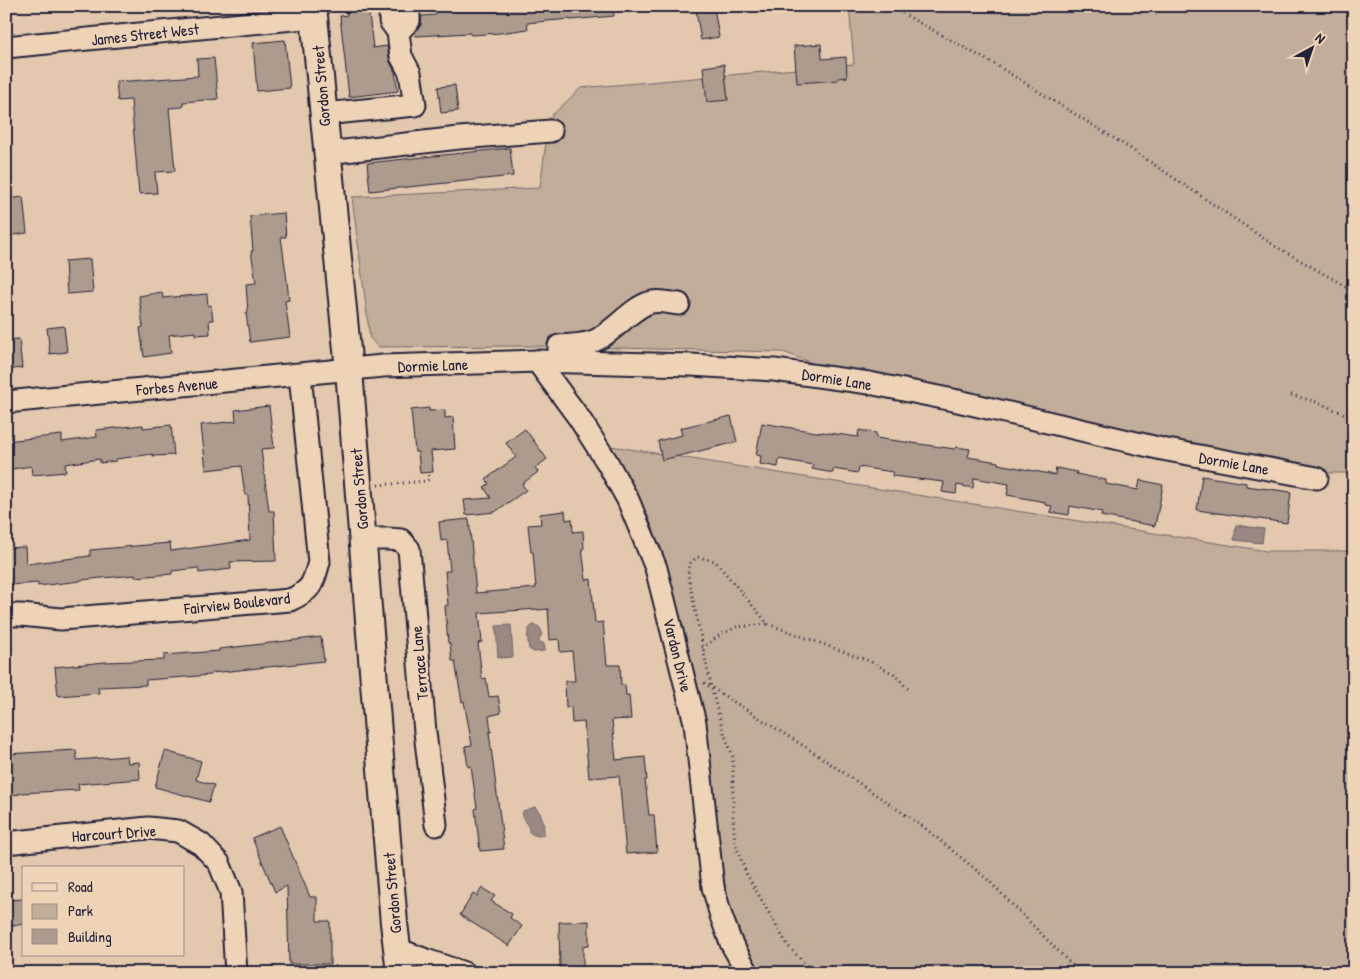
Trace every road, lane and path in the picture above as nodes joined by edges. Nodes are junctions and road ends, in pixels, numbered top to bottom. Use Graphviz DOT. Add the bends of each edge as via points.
graph roads {
  1 [pos="391,6"];
  2 [pos="409,6"];
  3 [pos="889,6"];
  4 [pos="314,11"];
  5 [pos="398,32"];
  6 [pos="6,48"];
  7 [pos="324,114"];
  8 [pos="551,131"];
  9 [pos="327,152"];
  10 [pos="1354,291"];
  11 [pos="679,304"];
  12 [pos="537,362"];
  13 [pos="559,362"];
  14 [pos="349,370"];
  15 [pos="300,375"];
  16 [pos="1291,395"];
  17 [pos="6,402"];
  18 [pos="1354,418"];
  19 [pos="428,473"];
  20 [pos="1317,478"];
  21 [pos="377,485"];
  22 [pos="363,539"];
  23 [pos="6,614"];
  24 [pos="768,624"];
  25 [pos="702,648"];
  26 [pos="681,668"];
  27 [pos="711,687"];
  28 [pos="908,690"];
  29 [pos="436,825"];
  30 [pos="6,843"];
  31 [pos="398,961"];
  32 [pos="236,973"];
  33 [pos="464,973"];
  34 [pos="748,973"];
  35 [pos="814,973"];
  36 [pos="1080,973"];
  1 -- 5 [label="street" via="390,21"];
  2 -- 5 [label="street" via="409,21"];
  3 -- 10 [label="path" via="996,65 1275,246"];
  4 -- 6 [label="street, James Street West"];
  4 -- 7 [label="main road, Gordon Street"];
  5 -- 7 [label="street" via="400,56 410,73 415,105"];
  7 -- 9 [label="main road, Gordon Street"];
  8 -- 9 [label="street"];
  9 -- 14 [label="main road, Gordon Street"];
  11 -- 13 [label="street" via="662,301 644,304 608,333 592,341 559,346"];
  12 -- 13 [label="street, Dormie Lane"];
  12 -- 14 [label="street, Dormie Lane" via="383,366"];
  12 -- 26 [label="street, Vardon Drive" via="579,418 628,500 656,568"];
  13 -- 20 [label="street, Dormie Lane" via="774,370 869,383 1162,450"];
  14 -- 15 [label="street, Forbes Avenue"];
  14 -- 22 [label="main road, Gordon Street"];
  15 -- 17 [label="street, Forbes Avenue"];
  15 -- 23 [label="street, Fairview Boulevard" via="319,562 313,582 302,595 290,600 61,619"];
  16 -- 18 [label="path" via="1318,402"];
  19 -- 21 [label="path" via="427,481"];
  22 -- 29 [label="street, Terrace Lane" via="401,540 409,549"];
  22 -- 31 [label="main road, Gordon Street"];
  24 -- 25 [label="path" via="737,627"];
  24 -- 25 [label="path" via="715,561 697,557 689,564 688,575"];
  24 -- 28 [label="path" via="869,661 894,674"];
  25 -- 27 [label="path"];
  26 -- 27 [label="path"];
  26 -- 34 [label="street, Vardon Drive" via="695,723 714,887 731,943"];
  27 -- 35 [label="path" via="733,757 735,843 746,873 788,946"];
  27 -- 36 [label="path" via="925,828 987,879"];
  30 -- 32 [label="street, Harcourt Drive" via="148,828 178,831 201,844 219,863 231,892"];
  31 -- 33 [label="street" via="426,960"];
}
